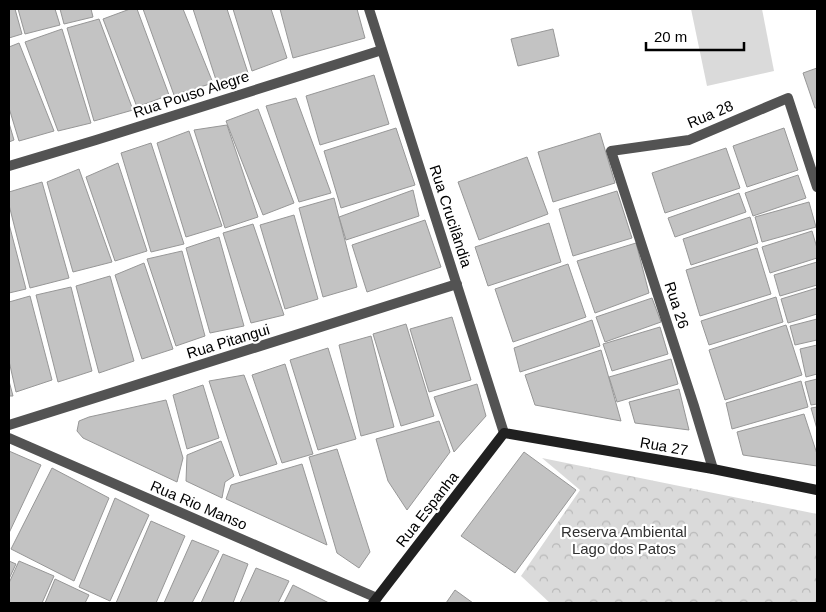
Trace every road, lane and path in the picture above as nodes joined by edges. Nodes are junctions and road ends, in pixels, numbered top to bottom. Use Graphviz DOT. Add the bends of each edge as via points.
graph roads {
  1 [pos="370,9"];
  2 [pos="382,50"];
  3 [pos="611,151"];
  4 [pos="9,166"];
  5 [pos="817,188"];
  6 [pos="457,284"];
  7 [pos="9,425"];
  8 [pos="504,433"];
  9 [pos="9,438"];
  10 [pos="713,469"];
  11 [pos="817,490"];
  12 [pos="375,601"];
  1 -- 2 [label="street, Rua Crucilândia"];
  2 -- 4 [label="street, Rua Pouso Alegre"];
  2 -- 6 [label="street, Rua Crucilândia"];
  3 -- 5 [label="street, Rua 28" via="689,140 788,98"];
  3 -- 10 [label="street, Rua 26"];
  6 -- 7 [label="street, Rua Pitangui"];
  6 -- 8 [label="street, Rua Crucilândia"];
  8 -- 10 [label="street, Rua 27"];
  8 -- 12 [label="street, Rua Espanha"];
  9 -- 12 [label="street, Rua Rio Manso"];
  10 -- 11 [label="street, Rua 27"];
}
